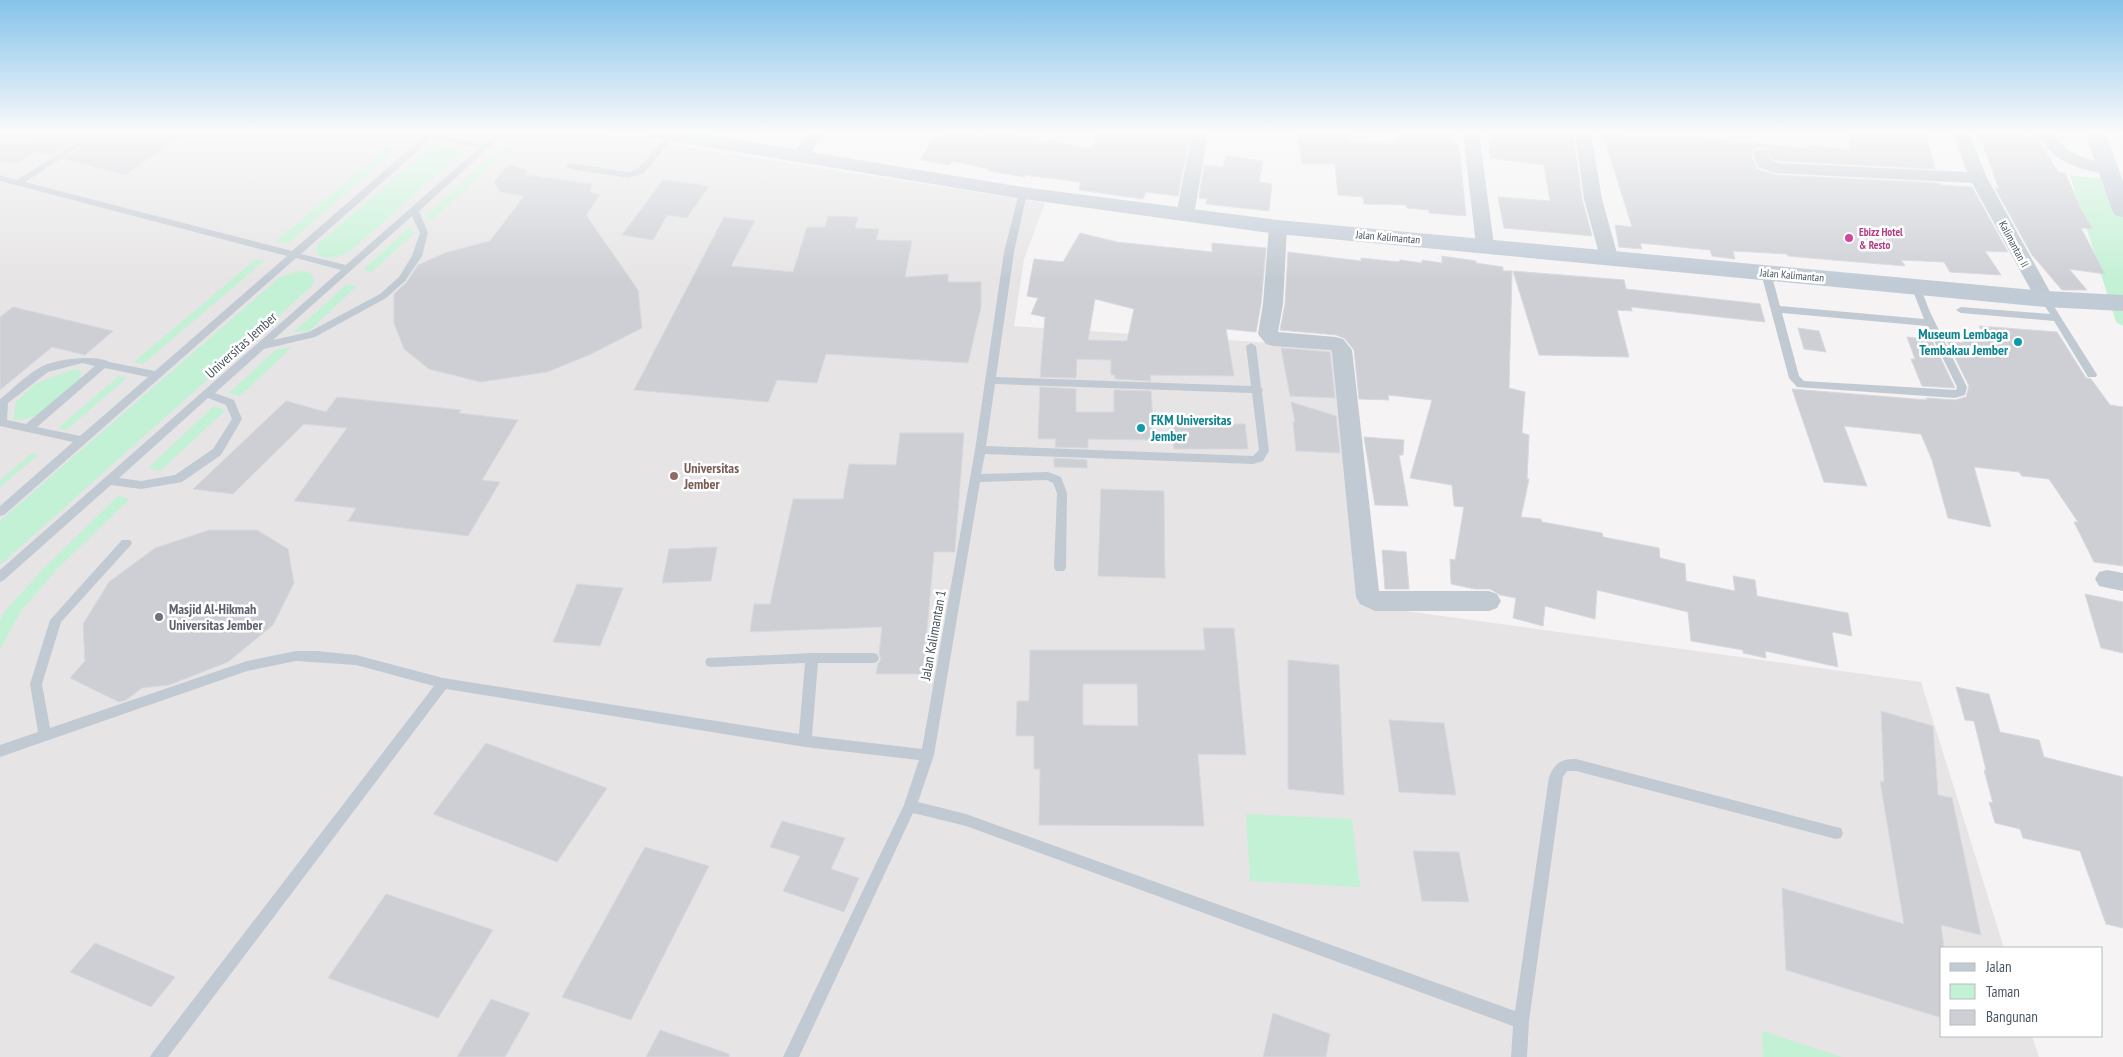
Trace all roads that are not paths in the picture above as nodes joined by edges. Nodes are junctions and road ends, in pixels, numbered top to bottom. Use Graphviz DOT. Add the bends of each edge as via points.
graph roads {
  1 [pos="20,182"];
  2 [pos="377,182"];
  3 [pos="445,182"];
  4 [pos="960,182"];
  5 [pos="1191,182"];
  6 [pos="1477,182"];
  7 [pos="1590,182"];
  8 [pos="1980,182"];
  9 [pos="2116,182"];
  10 [pos="1023,193"];
  11 [pos="414,210"];
  12 [pos="2123,210"];
  13 [pos="1185,215"];
  14 [pos="1278,227"];
  15 [pos="1485,246"];
  16 [pos="296,254"];
  17 [pos="1609,256"];
  18 [pos="348,269"];
  19 [pos="1766,273"];
  20 [pos="1916,286"];
  21 [pos="2045,299"];
  22 [pos="2123,303"];
  23 [pos="1776,309"];
  24 [pos="1961,310"];
  25 [pos="2056,318"];
  26 [pos="1931,323"];
  27 [pos="1251,346"];
  28 [pos="260,347"];
  29 [pos="105,363"];
  30 [pos="157,375"];
  31 [pos="2092,375"];
  32 [pos="989,380"];
  33 [pos="1258,390"];
  34 [pos="208,394"];
  35 [pos="29,428"];
  36 [pos="82,440"];
  37 [pos="980,450"];
  38 [pos="976,478"];
  39 [pos="109,481"];
  40 [pos="0,512"];
  41 [pos="126,543"];
  42 [pos="1060,568"];
  43 [pos="0,578"];
  44 [pos="1489,602"];
  45 [pos="812,658"];
  46 [pos="873,658"];
  47 [pos="711,662"];
  48 [pos="442,683"];
  49 [pos="45,735"];
  50 [pos="805,741"];
  51 [pos="0,751"];
  52 [pos="927,755"];
  53 [pos="910,806"];
  54 [pos="1836,833"];
  55 [pos="1521,1021"];
  56 [pos="158,1057"];
  57 [pos="791,1057"];
  58 [pos="1519,1057"];
  1 -- 16 [label="lane"];
  2 -- 16 [label="lane"];
  3 -- 11 [label="lane, Universitas Jember"];
  4 -- 10 [label="main road, Jalan Kalimantan"];
  5 -- 13 [label="street"];
  6 -- 15 [label="street"];
  7 -- 17 [label="street"];
  8 -- 21 [label="street, Kalimantan II"];
  9 -- 12 [label="main road"];
  10 -- 13 [label="main road, Jalan Kalimantan"];
  10 -- 32 [label="lane, Jalan Kalimantan 1"];
  11 -- 18 [label="lane, Universitas Jember"];
  11 -- 28 [label="lane" via="424,233 417,256 402,279 383,296 312,335"];
  13 -- 14 [label="main road, Jalan Kalimantan"];
  14 -- 15 [label="main road, Jalan Kalimantan"];
  14 -- 44 [label="street" via="1268,334 1272,339 1336,344 1342,350 1368,597 1375,602"];
  15 -- 17 [label="main road, Jalan Kalimantan"];
  16 -- 18 [label="lane"];
  16 -- 30 [label="lane"];
  17 -- 19 [label="main road, Jalan Kalimantan"];
  18 -- 28 [label="lane, Universitas Jember"];
  19 -- 20 [label="main road, Jalan Kalimantan"];
  19 -- 23 [label="lane"];
  20 -- 21 [label="main road, Jalan Kalimantan"];
  20 -- 26 [label="lane"];
  21 -- 22 [label="main road, Jalan Kalimantan"];
  21 -- 25 [label="lane"];
  23 -- 26 [label="lane"];
  23 -- 26 [label="lane" via="1794,378 1800,384 1961,392 1962,387"];
  24 -- 25 [label="lane"];
  25 -- 31 [label="lane"];
  27 -- 33 [label="lane"];
  28 -- 34 [label="lane, Universitas Jember"];
  29 -- 30 [label="lane"];
  29 -- 35 [label="lane"];
  29 -- 35 [label="lane" via="82,360 45,369 3,402 2,423"];
  30 -- 36 [label="lane"];
  32 -- 33 [label="lane"];
  32 -- 37 [label="lane, Jalan Kalimantan 1"];
  33 -- 37 [label="lane" via="1264,452 1253,460"];
  34 -- 39 [label="lane, Universitas Jember"];
  34 -- 39 [label="lane" via="230,403 238,419 217,452 178,479 141,485"];
  35 -- 36 [label="lane"];
  36 -- 40 [label="lane"];
  37 -- 38 [label="lane, Jalan Kalimantan 1"];
  38 -- 42 [label="lane" via="1048,476 1057,480 1062,493"];
  38 -- 52 [label="lane, Jalan Kalimantan 1"];
  39 -- 43 [label="lane, Universitas Jember"];
  41 -- 49 [label="lane" via="56,620 36,684"];
  45 -- 46 [label="lane"];
  45 -- 47 [label="lane"];
  45 -- 50 [label="lane"];
  48 -- 49 [label="lane" via="356,660 296,656 247,666"];
  48 -- 50 [label="lane"];
  48 -- 56 [label="lane"];
  49 -- 51 [label="lane"];
  50 -- 52 [label="lane"];
  52 -- 53 [label="lane, Jalan Kalimantan 1"];
  53 -- 55 [label="lane" via="966,820"];
  53 -- 57 [label="lane, Jalan Kalimantan 1"];
  54 -- 55 [label="lane" via="1576,765 1563,766 1556,776"];
  55 -- 58 [label="lane"];
}
